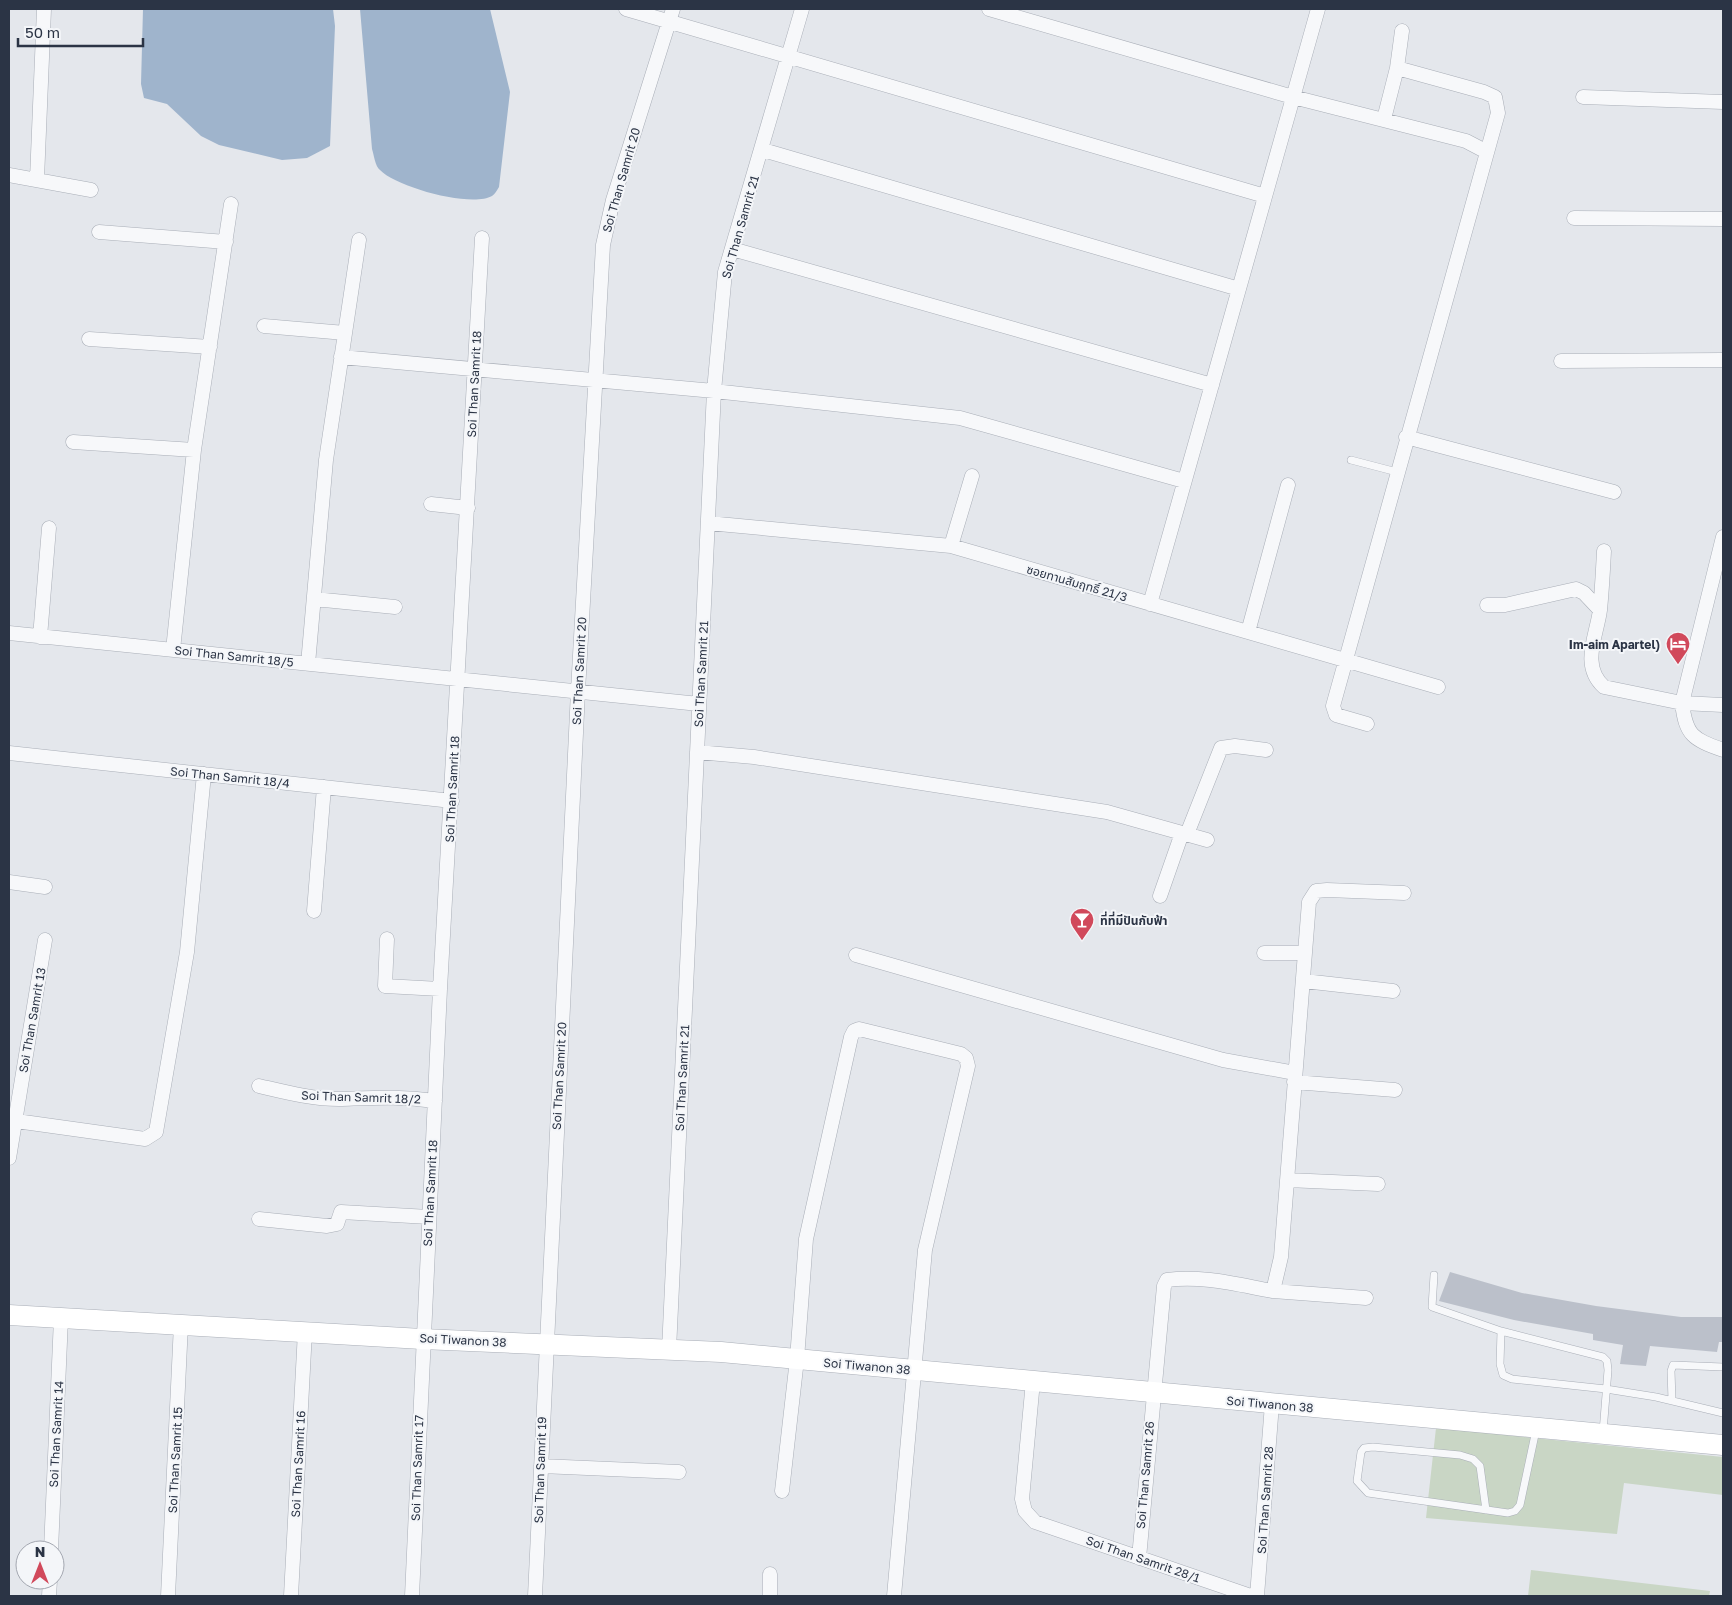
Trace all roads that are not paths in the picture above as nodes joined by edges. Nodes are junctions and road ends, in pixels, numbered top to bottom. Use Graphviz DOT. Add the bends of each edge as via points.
graph roads {
  1 [pos="44,9"];
  2 [pos="626,9"];
  3 [pos="802,9"];
  4 [pos="988,9"];
  5 [pos="1318,9"];
  6 [pos="671,14"];
  7 [pos="1402,31"];
  8 [pos="789,56"];
  9 [pos="1397,68"];
  10 [pos="1293,98"];
  11 [pos="1582,98"];
  12 [pos="1723,102"];
  13 [pos="1384,118"];
  14 [pos="762,150"];
  15 [pos="1487,152"];
  16 [pos="9,174"];
  17 [pos="37,179"];
  18 [pos="91,190"];
  19 [pos="1265,196"];
  20 [pos="231,204"];
  21 [pos="1574,218"];
  22 [pos="1723,219"];
  23 [pos="100,232"];
  24 [pos="482,238"];
  25 [pos="359,240"];
  26 [pos="226,242"];
  27 [pos="732,249"];
  28 [pos="1239,290"];
  29 [pos="264,326"];
  30 [pos="345,333"];
  31 [pos="90,339"];
  32 [pos="210,346"];
  33 [pos="341,357"];
  34 [pos="1723,360"];
  35 [pos="1561,361"];
  36 [pos="475,369"];
  37 [pos="594,379"];
  38 [pos="1212,385"];
  39 [pos="714,391"];
  40 [pos="1406,437"];
  41 [pos="74,442"];
  42 [pos="194,450"];
  43 [pos="1351,460"];
  44 [pos="1397,472"];
  45 [pos="972,476"];
  46 [pos="1184,481"];
  47 [pos="1288,485"];
  48 [pos="1614,492"];
  49 [pos="431,504"];
  50 [pos="468,508"];
  51 [pos="708,523"];
  52 [pos="49,528"];
  53 [pos="1723,537"];
  54 [pos="951,546"];
  55 [pos="1604,551"];
  56 [pos="1717,584"];
  57 [pos="314,599"];
  58 [pos="1150,604"];
  59 [pos="1487,605"];
  60 [pos="395,607"];
  61 [pos="1600,610"];
  62 [pos="1248,632"];
  63 [pos="9,633"];
  64 [pos="40,636"];
  65 [pos="172,650"];
  66 [pos="1346,659"];
  67 [pos="308,664"];
  68 [pos="458,679"];
  69 [pos="1438,687"];
  70 [pos="578,691"];
  71 [pos="1682,703"];
  72 [pos="699,704"];
  73 [pos="1723,705"];
  74 [pos="1367,724"];
  75 [pos="1266,750"];
  76 [pos="1723,750"];
  77 [pos="697,752"];
  78 [pos="9,753"];
  79 [pos="204,774"];
  80 [pos="324,787"];
  81 [pos="452,800"];
  82 [pos="1185,834"];
  83 [pos="1207,840"];
  84 [pos="9,882"];
  85 [pos="45,887"];
  86 [pos="1404,893"];
  87 [pos="1160,896"];
  88 [pos="314,911"];
  89 [pos="387,939"];
  90 [pos="45,940"];
  91 [pos="1264,953"];
  92 [pos="1304,953"];
  93 [pos="856,955"];
  94 [pos="1304,981"];
  95 [pos="440,989"];
  96 [pos="1393,991"];
  97 [pos="1295,1077"];
  98 [pos="259,1086"];
  99 [pos="1395,1090"];
  100 [pos="435,1100"];
  101 [pos="12,1121"];
  102 [pos="9,1158"];
  103 [pos="1287,1180"];
  104 [pos="1378,1184"];
  105 [pos="429,1217"];
  106 [pos="259,1219"];
  107 [pos="1434,1275"];
  108 [pos="1273,1291"];
  109 [pos="1366,1298"];
  110 [pos="9,1315"];
  111 [pos="61,1318"];
  112 [pos="182,1324"];
  113 [pos="305,1331"];
  114 [pos="1501,1331"];
  115 [pos="422,1339"];
  116 [pos="546,1344"];
  117 [pos="669,1350"];
  118 [pos="797,1359"];
  119 [pos="1723,1367"];
  120 [pos="913,1370"];
  121 [pos="1033,1381"];
  122 [pos="1606,1389"];
  123 [pos="1152,1392"];
  124 [pos="1672,1400"];
  125 [pos="1272,1404"];
  126 [pos="1723,1413"];
  127 [pos="1536,1428"];
  128 [pos="1603,1434"];
  129 [pos="1723,1445"];
  130 [pos="541,1466"];
  131 [pos="679,1472"];
  132 [pos="782,1491"];
  133 [pos="1486,1510"];
  134 [pos="51,1540"];
  135 [pos="1139,1558"];
  136 [pos="770,1574"];
  137 [pos="168,1596"];
  138 [pos="291,1596"];
  139 [pos="412,1596"];
  140 [pos="535,1596"];
  141 [pos="770,1596"];
  142 [pos="894,1596"];
  143 [pos="1251,1596"];
  144 [pos="1257,1596"];
  1 -- 17 [label="street"];
  2 -- 6 [label="street"];
  3 -- 8 [label="street, Soi Than Samrit 21"];
  4 -- 10 [label="street"];
  5 -- 10 [label="street"];
  6 -- 8 [label="street"];
  6 -- 37 [label="street, Soi Than Samrit 20" via="613,200 603,245"];
  7 -- 9 [label="street"];
  8 -- 14 [label="street, Soi Than Samrit 21"];
  8 -- 19 [label="street"];
  9 -- 13 [label="street"];
  9 -- 15 [label="street" via="1495,97 1498,113"];
  10 -- 13 [label="street"];
  10 -- 19 [label="street"];
  11 -- 12 [label="street"];
  13 -- 15 [label="street" via="1466,141"];
  14 -- 27 [label="street, Soi Than Samrit 21"];
  14 -- 28 [label="street"];
  15 -- 40 [label="street"];
  16 -- 17 [label="street"];
  17 -- 18 [label="street"];
  19 -- 28 [label="street"];
  20 -- 26 [label="street"];
  21 -- 22 [label="street"];
  23 -- 26 [label="street"];
  24 -- 36 [label="street, Soi Than Samrit 18"];
  25 -- 30 [label="street"];
  26 -- 32 [label="street"];
  27 -- 38 [label="street"];
  27 -- 39 [label="street, Soi Than Samrit 21" via="722,295"];
  28 -- 38 [label="street"];
  29 -- 30 [label="street"];
  30 -- 33 [label="street"];
  31 -- 32 [label="street"];
  32 -- 42 [label="street"];
  33 -- 36 [label="street"];
  33 -- 57 [label="street" via="326,460"];
  34 -- 35 [label="street"];
  36 -- 37 [label="street"];
  36 -- 50 [label="street, Soi Than Samrit 18"];
  37 -- 39 [label="street"];
  37 -- 70 [label="street, Soi Than Samrit 20"];
  38 -- 46 [label="street"];
  39 -- 46 [label="street" via="960,418"];
  39 -- 51 [label="street, Soi Than Samrit 21"];
  40 -- 44 [label="street"];
  40 -- 48 [label="street"];
  41 -- 42 [label="street"];
  42 -- 65 [label="street"];
  43 -- 44 [label="lane"];
  44 -- 66 [label="street"];
  45 -- 54 [label="street"];
  46 -- 58 [label="street"];
  47 -- 62 [label="street"];
  49 -- 50 [label="street"];
  50 -- 68 [label="street, Soi Than Samrit 18"];
  51 -- 54 [label="street, ซอยทานสัมฤทธิ์ 21/3"];
  51 -- 72 [label="street, Soi Than Samrit 21"];
  52 -- 64 [label="street"];
  53 -- 56 [label="street"];
  54 -- 58 [label="street, ซอยทานสัมฤทธิ์ 21/3"];
  55 -- 61 [label="street"];
  56 -- 71 [label="street"];
  57 -- 60 [label="street"];
  57 -- 67 [label="street"];
  58 -- 62 [label="street, ซอยทานสัมฤทธิ์ 21/3"];
  59 -- 61 [label="street" via="1505,605 1576,589 1584,592"];
  61 -- 71 [label="street" via="1591,645 1597,680 1604,687"];
  62 -- 66 [label="street, ซอยทานสัมฤทธิ์ 21/3"];
  63 -- 64 [label="street, Soi Than Samrit 18/5"];
  64 -- 65 [label="street, Soi Than Samrit 18/5"];
  65 -- 67 [label="street, Soi Than Samrit 18/5"];
  66 -- 69 [label="street, ซอยทานสัมฤทธิ์ 21/3"];
  66 -- 74 [label="street" via="1334,711 1336,715"];
  67 -- 68 [label="street, Soi Than Samrit 18/5"];
  68 -- 70 [label="street, Soi Than Samrit 18/5"];
  68 -- 81 [label="street, Soi Than Samrit 18"];
  70 -- 72 [label="street, Soi Than Samrit 18/5"];
  70 -- 116 [label="street, Soi Than Samrit 20"];
  71 -- 73 [label="street"];
  71 -- 76 [label="street" via="1688,730 1696,738"];
  72 -- 77 [label="street, Soi Than Samrit 21"];
  75 -- 82 [label="street" via="1234,746 1221,748"];
  77 -- 82 [label="street" via="754,757 1106,812"];
  77 -- 117 [label="street, Soi Than Samrit 21"];
  78 -- 79 [label="street, Soi Than Samrit 18/4"];
  79 -- 80 [label="street, Soi Than Samrit 18/4"];
  79 -- 101 [label="street" via="187,952 156,1132 146,1139"];
  80 -- 81 [label="street, Soi Than Samrit 18/4"];
  80 -- 88 [label="street"];
  81 -- 95 [label="street, Soi Than Samrit 18"];
  82 -- 83 [label="street"];
  82 -- 87 [label="street"];
  84 -- 85 [label="street"];
  86 -- 92 [label="street" via="1316,891 1309,902"];
  89 -- 95 [label="street" via="385,986"];
  90 -- 101 [label="street, Soi Than Samrit 13"];
  91 -- 92 [label="street"];
  92 -- 94 [label="street"];
  93 -- 97 [label="street" via="1223,1060"];
  94 -- 96 [label="street"];
  94 -- 97 [label="street"];
  95 -- 100 [label="street, Soi Than Samrit 18"];
  97 -- 99 [label="street"];
  97 -- 103 [label="street"];
  98 -- 100 [label="street, Soi Than Samrit 18/2" via="338,1099 404,1096"];
  100 -- 105 [label="street, Soi Than Samrit 18"];
  101 -- 102 [label="street, Soi Than Samrit 13"];
  103 -- 104 [label="street"];
  103 -- 108 [label="street" via="1281,1257"];
  105 -- 106 [label="street" via="341,1212 336,1224 326,1226"];
  105 -- 115 [label="street, Soi Than Samrit 18"];
  107 -- 114 [label="lane" via="1434,1308"];
  108 -- 109 [label="street"];
  108 -- 123 [label="street, Soi Than Samrit 26" via="1222,1282 1167,1280"];
  110 -- 111 [label="street, Soi Tiwanon 38"];
  111 -- 112 [label="street, Soi Tiwanon 38"];
  111 -- 134 [label="street, Soi Than Samrit 14"];
  112 -- 113 [label="street, Soi Tiwanon 38"];
  112 -- 137 [label="street, Soi Than Samrit 15"];
  113 -- 115 [label="street, Soi Tiwanon 38"];
  113 -- 138 [label="street, Soi Than Samrit 16"];
  114 -- 122 [label="lane" via="1603,1356 1608,1370"];
  114 -- 122 [label="lane" via="1503,1375 1524,1381"];
  115 -- 116 [label="street, Soi Tiwanon 38"];
  115 -- 139 [label="street, Soi Than Samrit 17"];
  116 -- 117 [label="street, Soi Tiwanon 38"];
  116 -- 130 [label="street, Soi Than Samrit 19"];
  117 -- 118 [label="street, Soi Tiwanon 38"];
  118 -- 120 [label="street, Soi Tiwanon 38"];
  118 -- 120 [label="street" via="806,1239 851,1037 859,1029 961,1054 968,1066 926,1250"];
  118 -- 132 [label="street"];
  119 -- 124 [label="lane" via="1674,1364 1670,1371"];
  120 -- 121 [label="street, Soi Tiwanon 38"];
  120 -- 142 [label="street"];
  121 -- 123 [label="street, Soi Tiwanon 38"];
  121 -- 135 [label="street, Soi Than Samrit 28/1" via="1022,1500 1025,1510 1034,1522"];
  122 -- 124 [label="lane"];
  122 -- 128 [label="lane"];
  123 -- 125 [label="street, Soi Tiwanon 38"];
  123 -- 135 [label="street, Soi Than Samrit 26"];
  124 -- 126 [label="lane"];
  125 -- 127 [label="street, Soi Tiwanon 38"];
  125 -- 144 [label="street, Soi Than Samrit 28"];
  127 -- 128 [label="street, Soi Tiwanon 38"];
  127 -- 133 [label="lane" via="1520,1505 1508,1513"];
  128 -- 129 [label="street, Soi Tiwanon 38"];
  130 -- 131 [label="street"];
  130 -- 140 [label="street, Soi Than Samrit 19"];
  133 -- 133 [label="lane" via="1368,1493 1357,1481 1361,1452 1364,1448 1373,1447 1473,1459 1480,1466"];
  135 -- 143 [label="street, Soi Than Samrit 28/1"];
  136 -- 141 [label="street"];
}
